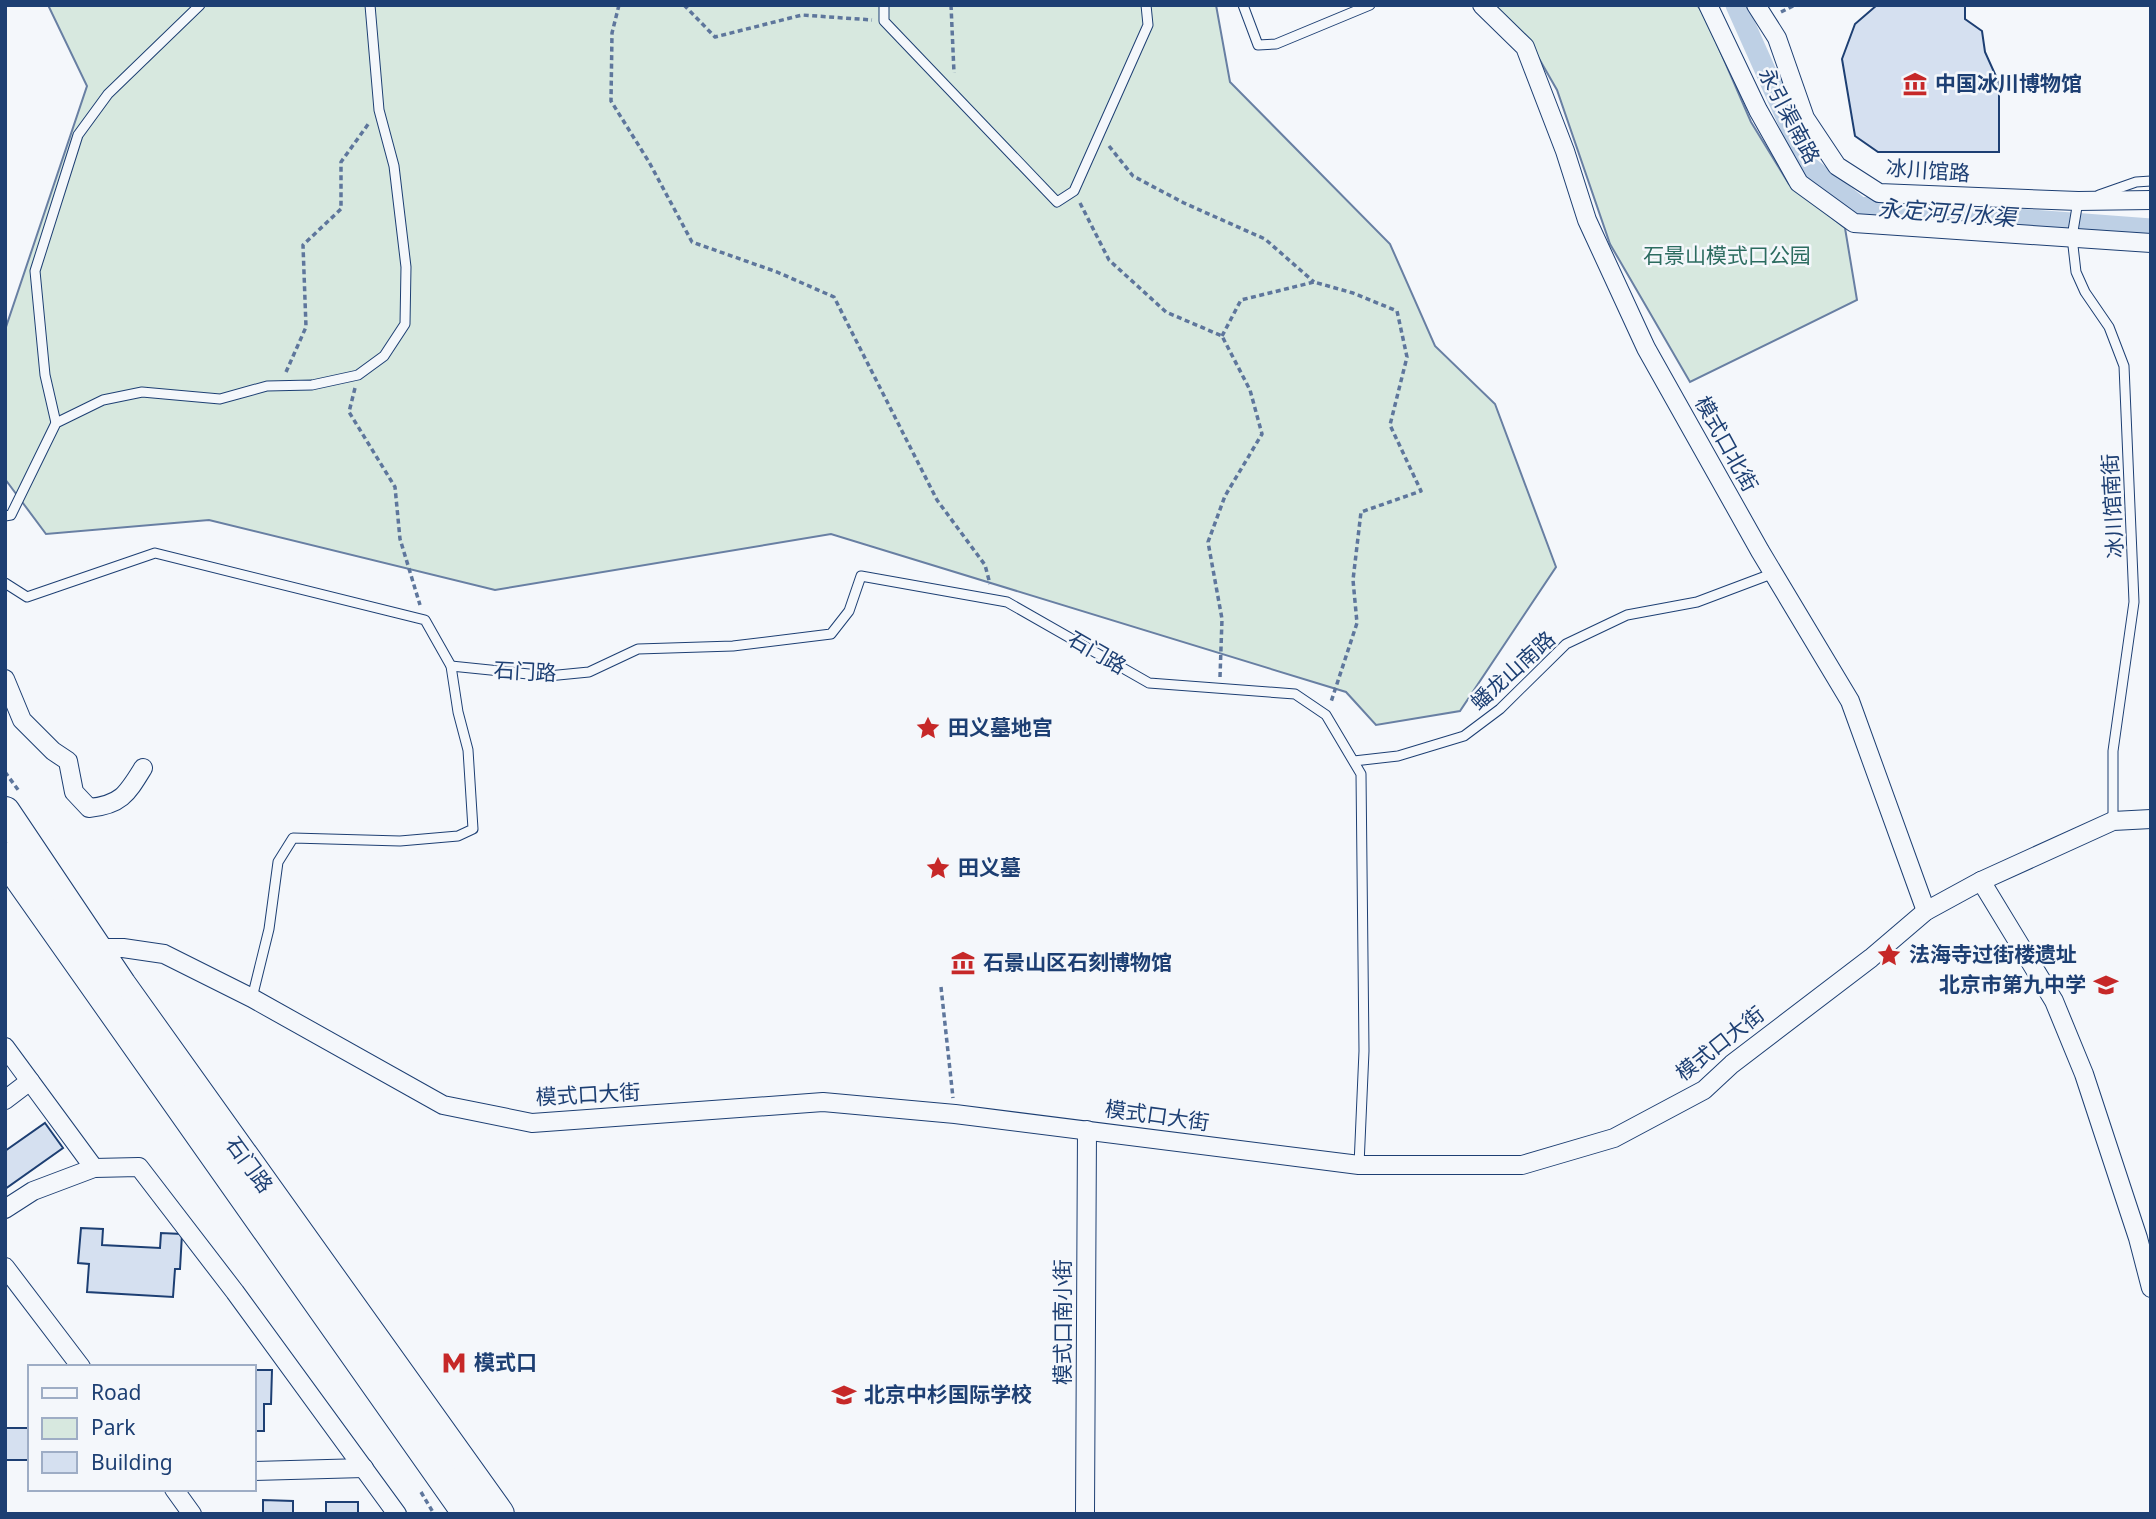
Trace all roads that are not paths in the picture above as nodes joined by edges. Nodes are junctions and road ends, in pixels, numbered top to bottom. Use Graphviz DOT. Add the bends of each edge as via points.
graph roads {
  1 [pos="200,5"];
  2 [pos="370,5"];
  3 [pos="884,5"];
  4 [pos="1146,5"];
  5 [pos="1243,5"];
  6 [pos="1370,5"];
  7 [pos="1482,5"];
  8 [pos="1708,5"];
  9 [pos="1756,5"];
  10 [pos="2151,181"];
  11 [pos="2151,200"];
  12 [pos="2078,201"];
  13 [pos="2072,237"];
  14 [pos="2151,243"];
  15 [pos="57,423"];
  16 [pos="5,516"];
  17 [pos="1774,573"];
  18 [pos="5,583"];
  19 [pos="451,666"];
  20 [pos="5,679"];
  21 [pos="1354,761"];
  22 [pos="143,768"];
  23 [pos="5,812"];
  24 [pos="2151,819"];
  25 [pos="2113,821"];
  26 [pos="5,857"];
  27 [pos="1981,881"];
  28 [pos="1926,911"];
  29 [pos="98,948"];
  30 [pos="252,998"];
  31 [pos="5,1047"];
  32 [pos="30,1081"];
  33 [pos="5,1100"];
  34 [pos="1087,1130"];
  35 [pos="1359,1165"];
  36 [pos="94,1168"];
  37 [pos="5,1209"];
  38 [pos="2148,1265"];
  39 [pos="5,1267"];
  40 [pos="2151,1288"];
  41 [pos="79,1365"];
  42 [pos="364,1468"];
  43 [pos="256,1471"];
  44 [pos="175,1491"];
  45 [pos="192,1514"];
  46 [pos="397,1514"];
  47 [pos="468,1514"];
  48 [pos="499,1514"];
  49 [pos="1085,1514"];
  1 -- 15 [label="lane" via="108,94 78,135 35,271 45,375"];
  2 -- 15 [label="lane" via="379,110 394,166 405,254 405,324 384,356 358,375 312,385 267,386 220,399 142,392 103,400"];
  3 -- 4 [label="lane" via="884,21 1057,202 1074,191 1148,25"];
  5 -- 6 [label="lane" via="1258,46 1276,44"];
  7 -- 17 [label="street, 模式口北街" via="1525,47 1587,220 1646,348"];
  8 -- 13 [label="street, 永引渠南路" via="1799,184 1854,223"];
  9 -- 12 [label="street, 冰川馆路" via="1777,38 1805,118 1837,166 1879,192"];
  10 -- 12 [label="lane"];
  11 -- 12 [label="street, 冰川馆路"];
  12 -- 13 [label="lane, 冰川馆南街"];
  13 -- 14 [label="street, 永引渠南路"];
  13 -- 25 [label="lane, 冰川馆南街" via="2076,272 2109,327 2124,366 2134,602 2113,751"];
  15 -- 16 [label="lane" via="11,515"];
  17 -- 21 [label="lane, 蟠龙山南路" via="1697,602 1626,615 1566,644 1500,709 1464,736 1398,756"];
  17 -- 28 [label="street, 模式口北街" via="1850,701"];
  18 -- 19 [label="lane" via="27,597 155,553 425,620"];
  19 -- 21 [label="lane, 石门路" via="548,676 589,672 638,649 733,646 831,634 849,611 861,576 1007,602 1149,683 1295,694 1326,715"];
  19 -- 30 [label="lane" via="468,750 473,829 458,836 400,841 293,838 278,862 269,929"];
  20 -- 22 [label="street" via="22,720 68,761 74,792 89,808 109,806 127,793"];
  21 -- 35 [label="lane, 石门路" via="1361,774 1362,844 1364,1051"];
  23 -- 29 [label="highway, 石门路"];
  24 -- 25 [label="street, 模式口大街"];
  25 -- 27 [label="street, 模式口大街"];
  26 -- 47 [label="highway, 石门路"];
  27 -- 28 [label="street, 模式口大街"];
  27 -- 38 [label="street" via="2054,1001 2084,1074"];
  28 -- 35 [label="street, 模式口大街" via="1704,1090 1614,1138 1522,1165"];
  29 -- 30 [label="street, 模式口大街" via="164,954"];
  29 -- 48 [label="highway, 石门路"];
  30 -- 34 [label="street, 模式口大街" via="443,1105 532,1122 822,1102"];
  31 -- 32 [label="street"];
  32 -- 33 [label="street"];
  32 -- 36 [label="street"];
  34 -- 35 [label="street, 模式口大街"];
  34 -- 49 [label="street, 模式口南小街"];
  36 -- 37 [label="street" via="33,1191"];
  36 -- 42 [label="street" via="139,1167"];
  38 -- 40 [label="street"];
  39 -- 41 [label="street"];
  42 -- 43 [label="street"];
  42 -- 46 [label="street"];
  44 -- 45 [label="street"];
}
